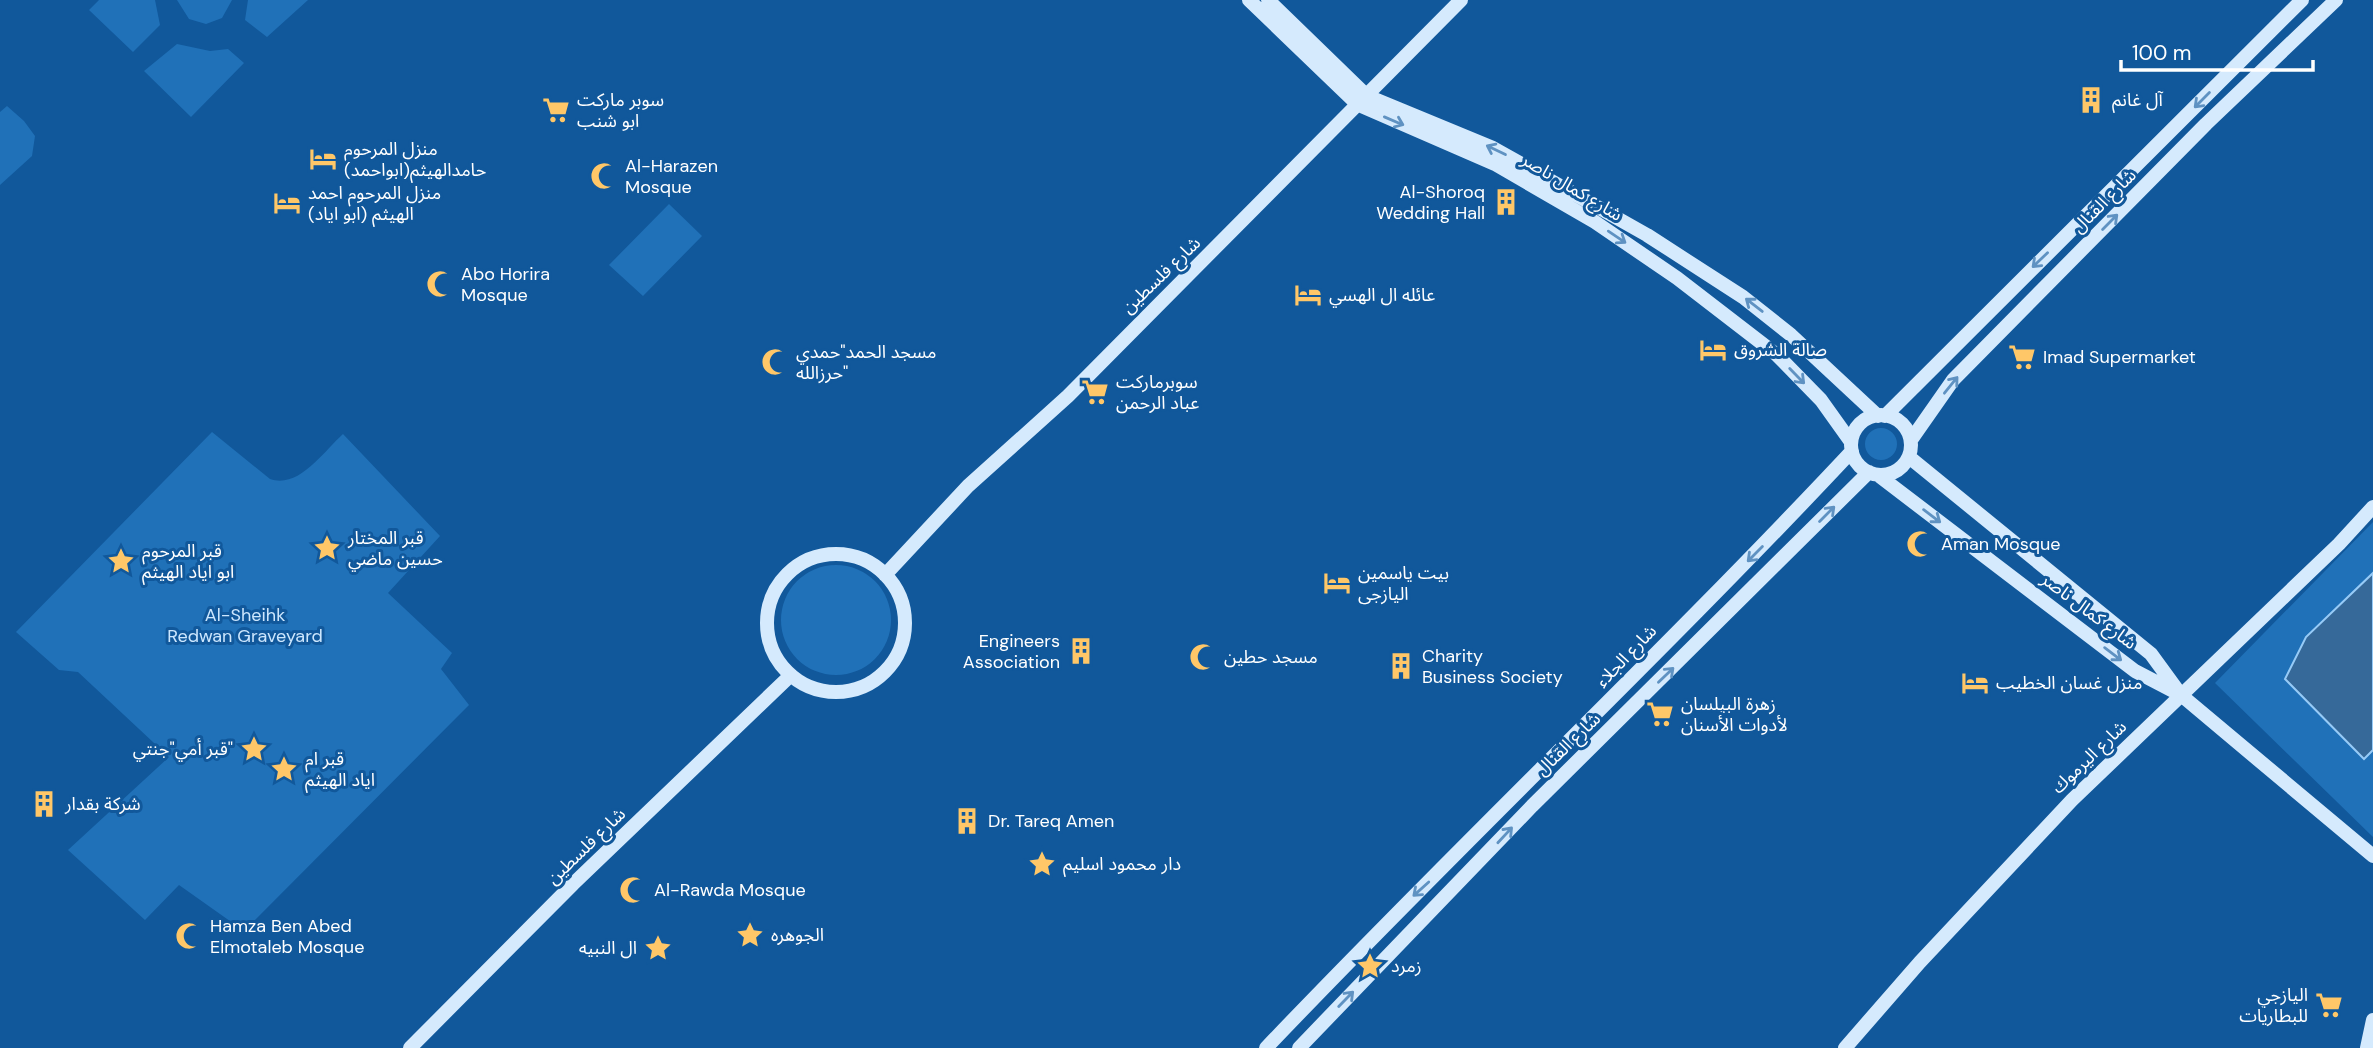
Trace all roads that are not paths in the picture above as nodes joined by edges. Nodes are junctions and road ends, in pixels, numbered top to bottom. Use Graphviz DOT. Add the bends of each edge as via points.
graph roads {
  1 [pos="1249,0"];
  2 [pos="1268,0"];
  3 [pos="1461,0"];
  4 [pos="2302,0"];
  5 [pos="2336,0"];
  6 [pos="1362,100"];
  7 [pos="1882,416"];
  8 [pos="1911,440"];
  9 [pos="1852,446"];
  10 [pos="1909,457"];
  11 [pos="1873,473"];
  12 [pos="2373,507"];
  13 [pos="885,575"];
  14 [pos="791,675"];
  15 [pos="2181,695"];
  16 [pos="2373,856"];
  17 [pos="2373,1020"];
  18 [pos="410,1048"];
  19 [pos="1266,1048"];
  20 [pos="1299,1048"];
  21 [pos="1845,1048"];
  22 [pos="2367,1048"];
  1 -- 6 [label="main road, شارع كمال ناصر"];
  2 -- 6 [label="main road, شارع كمال ناصر"];
  3 -- 6 [label="main road, شارع فلسطين"];
  4 -- 7 [label="main road, شارع القنال, one-way"];
  8 -- 5 [label="main road, شارع القنال, one-way" via="1954,380 2206,124"];
  7 -- 6 [label="main road, شارع كمال ناصر, one-way" via="1744,297 1647,235 1493,148"];
  6 -- 9 [label="main road, شارع كمال ناصر, one-way" via="1494,164 1626,243 1777,355 1821,400"];
  6 -- 13 [label="main road, شارع فلسطين" via="1068,396 968,486"];
  7 -- 8 [label="main road" via="1903,424"];
  7 -- 9 [label="main road" via="1859,425"];
  8 -- 10 [label="main road"];
  9 -- 11 [label="main road" via="1860,467"];
  9 -- 19 [label="main road, شارع الجلاء, one-way" via="1617,694 1394,913"];
  10 -- 11 [label="main road" via="1896,471"];
  10 -- 15 [label="main road, شارع كمال ناصر" via="2151,654"];
  11 -- 15 [label="main road, شارع كمال ناصر, one-way" via="2135,671"];
  20 -- 11 [label="main road, شارع القنال, one-way" via="1532,806"];
  12 -- 15 [label="main road, شارع اليرموك"];
  13 -- 14 [label="main road" via="901,600 905,623 901,645 884,672 861,687 836,692 811,687"];
  13 -- 14 [label="main road" via="861,558 836,554 811,558 787,574 770,600 766,623 775,655"];
  14 -- 18 [label="main road, شارع فلسطين"];
  15 -- 16 [label="main road, شارع كمال ناصر"];
  15 -- 21 [label="main road, شارع اليرموك" via="2071,800"];
  17 -- 22 [label="main road"];
}
